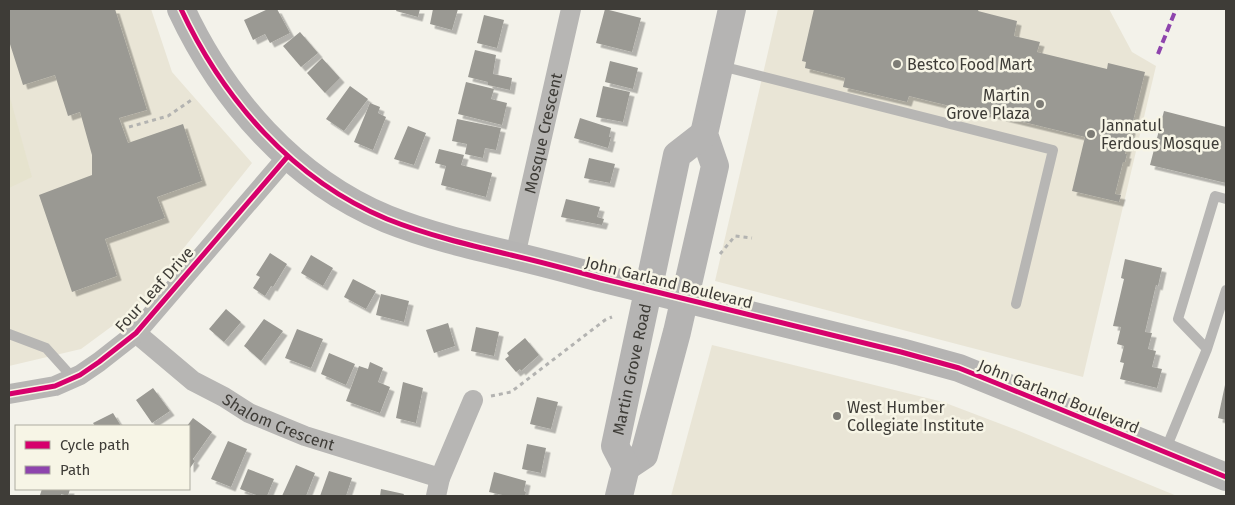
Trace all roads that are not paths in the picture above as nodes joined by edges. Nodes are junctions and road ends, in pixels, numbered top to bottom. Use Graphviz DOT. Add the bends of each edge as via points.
graph roads {
  1 [pos="181,9"];
  2 [pos="571,9"];
  3 [pos="732,9"];
  4 [pos="720,66"];
  5 [pos="704,134"];
  6 [pos="288,156"];
  7 [pos="1226,199"];
  8 [pos="515,256"];
  9 [pos="649,290"];
  10 [pos="1226,290"];
  11 [pos="685,300"];
  12 [pos="1016,304"];
  13 [pos="136,333"];
  14 [pos="9,334"];
  15 [pos="1207,349"];
  16 [pos="73,378"];
  17 [pos="9,394"];
  18 [pos="473,400"];
  19 [pos="1164,452"];
  20 [pos="626,467"];
  21 [pos="1226,477"];
  22 [pos="438,487"];
  23 [pos="619,496"];
  1 -- 6 [label="street, John Garland Boulevard" via="196,40 232,96"];
  2 -- 8 [label="street, Mosque Crescent"];
  3 -- 4 [label="street"];
  4 -- 5 [label="street"];
  4 -- 12 [label="lane" via="1053,150"];
  5 -- 9 [label="street, Martin Grove Road" via="677,155"];
  5 -- 11 [label="street, Martin Grove Road" via="715,166"];
  6 -- 8 [label="street, John Garland Boulevard" via="357,205 387,219 471,246"];
  6 -- 13 [label="street, Four Leaf Drive"];
  7 -- 15 [label="lane" via="1215,196 1178,319"];
  8 -- 9 [label="street, John Garland Boulevard"];
  9 -- 11 [label="street, John Garland Boulevard"];
  9 -- 20 [label="street, Martin Grove Road" via="615,446"];
  10 -- 15 [label="lane"];
  11 -- 19 [label="street, John Garland Boulevard" via="959,368"];
  11 -- 20 [label="street, Martin Grove Road" via="644,455"];
  13 -- 16 [label="street, Four Leaf Drive"];
  13 -- 22 [label="street, Shalom Crescent" via="193,381 249,413"];
  14 -- 16 [label="lane" via="46,348"];
  15 -- 19 [label="lane"];
  16 -- 17 [label="street, Four Leaf Drive" via="55,386"];
  18 -- 22 [label="street, Shalom Crescent"];
  19 -- 21 [label="street, John Garland Boulevard"];
  20 -- 23 [label="street"];
}
